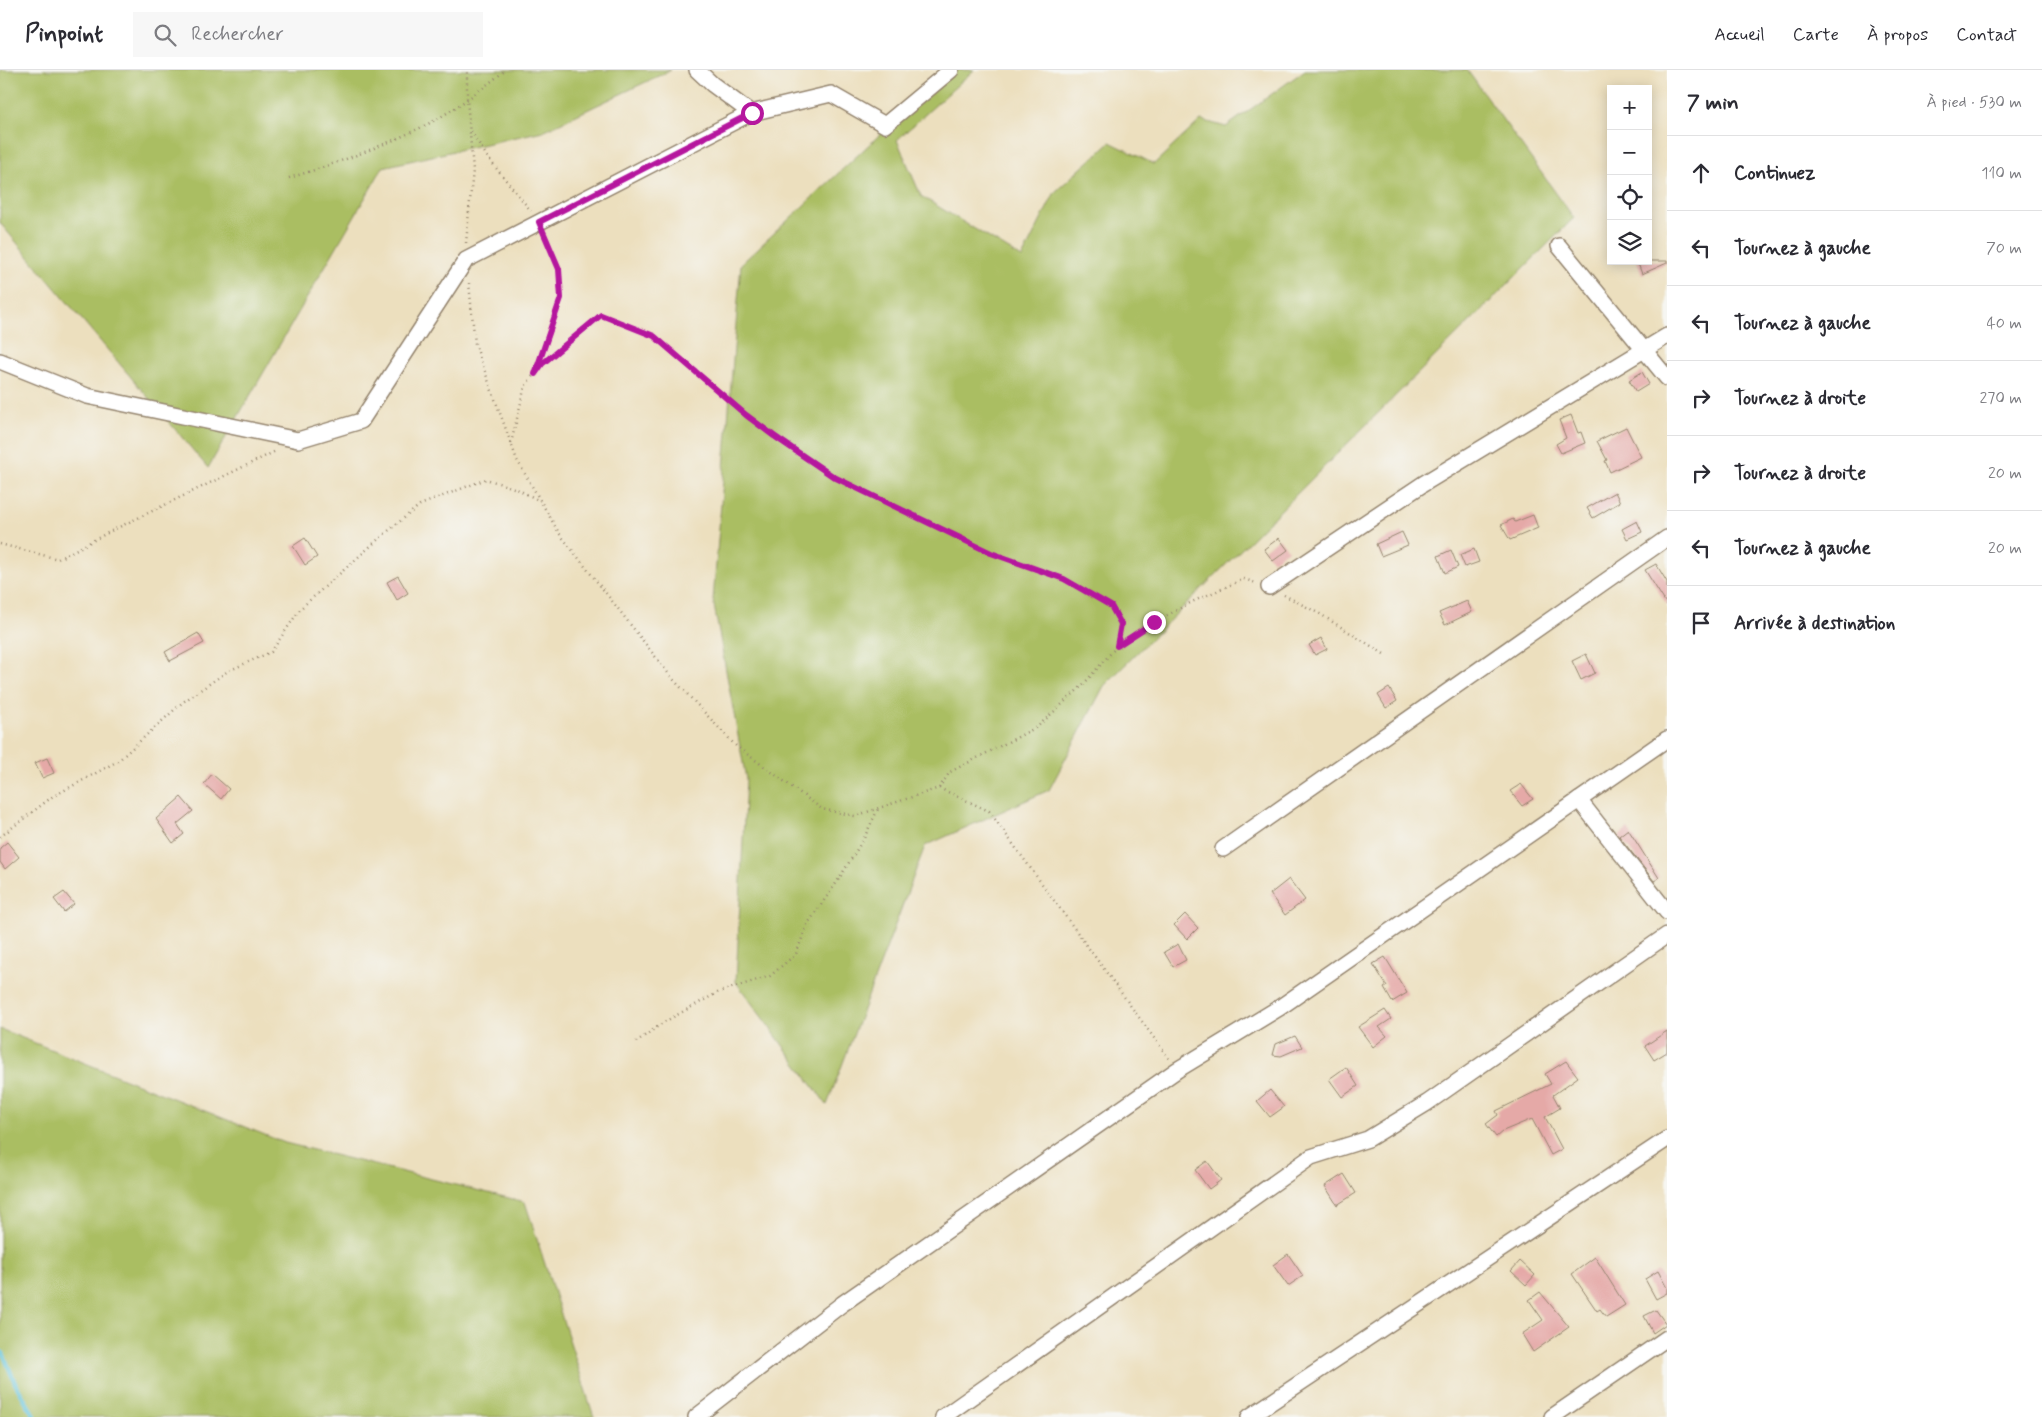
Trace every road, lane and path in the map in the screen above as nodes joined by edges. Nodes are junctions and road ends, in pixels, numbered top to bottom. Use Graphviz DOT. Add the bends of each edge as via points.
graph roads {
  1 [pos="467,70"];
  2 [pos="506,70"];
  3 [pos="697,70"];
  4 [pos="951,70"];
  5 [pos="467,99"];
  6 [pos="752,113"];
  7 [pos="470,129"];
  8 [pos="289,178"];
  9 [pos="539,222"];
  10 [pos="1559,246"];
  11 [pos="466,260"];
  12 [pos="1667,336"];
  13 [pos="1644,350"];
  14 [pos="0,361"];
  15 [pos="535,374"];
  16 [pos="1667,378"];
  17 [pos="298,440"];
  18 [pos="511,443"];
  19 [pos="541,502"];
  20 [pos="1667,538"];
  21 [pos="0,544"];
  22 [pos="1269,587"];
  23 [pos="1117,646"];
  24 [pos="1384,654"];
  25 [pos="1667,739"];
  26 [pos="939,788"];
  27 [pos="1579,800"];
  28 [pos="878,809"];
  29 [pos="0,837"];
  30 [pos="1223,849"];
  31 [pos="1667,912"];
  32 [pos="1667,935"];
  33 [pos="636,1042"];
  34 [pos="1177,1070"];
  35 [pos="1667,1139"];
  36 [pos="1667,1338"];
  37 [pos="696,1417"];
  38 [pos="944,1417"];
  39 [pos="1249,1417"];
  40 [pos="1552,1417"];
  1 -- 5 [label="path"];
  2 -- 5 [label="path"];
  3 -- 6 [label="street"];
  4 -- 6 [label="street" via="885,125 831,94"];
  5 -- 7 [label="path"];
  5 -- 8 [label="path" via="425,125 335,164"];
  6 -- 9 [label="street"];
  7 -- 9 [label="path" via="488,158"];
  7 -- 11 [label="path" via="473,170"];
  9 -- 11 [label="street"];
  9 -- 15 [label="path" via="559,269 561,298"];
  10 -- 13 [label="street"];
  11 -- 17 [label="street" via="361,421"];
  11 -- 18 [label="path" via="475,344"];
  12 -- 13 [label="street"];
  13 -- 16 [label="street"];
  13 -- 22 [label="street" via="1423,484"];
  14 -- 17 [label="street" via="87,396"];
  15 -- 18 [label="path" via="525,386"];
  15 -- 23 [label="path" via="542,364 601,315 654,336 753,420 834,477 991,553 1064,579 1111,606 1121,624"];
  17 -- 21 [label="path" via="58,558"];
  18 -- 19 [label="path"];
  19 -- 28 [label="path" via="559,533 672,678 736,746 822,809 855,816"];
  19 -- 29 [label="path" via="517,489 486,479 420,505 301,608 270,652 228,671 183,702 118,760 52,797"];
  20 -- 30 [label="street"];
  22 -- 23 [label="path" via="1244,579 1154,622"];
  22 -- 24 [label="path"];
  23 -- 26 [label="path" via="1082,686 1037,727 950,772"];
  25 -- 27 [label="street"];
  26 -- 28 [label="path"];
  26 -- 34 [label="path" via="989,811"];
  27 -- 31 [label="street"];
  27 -- 34 [label="street" via="1279,1008"];
  28 -- 33 [label="path" via="864,838 807,925 796,954 770,976 719,992 664,1022"];
  32 -- 38 [label="street" via="1418,1108 1368,1139 1311,1156"];
  34 -- 37 [label="street" via="842,1304"];
  35 -- 39 [label="street"];
  36 -- 40 [label="street"];
}
